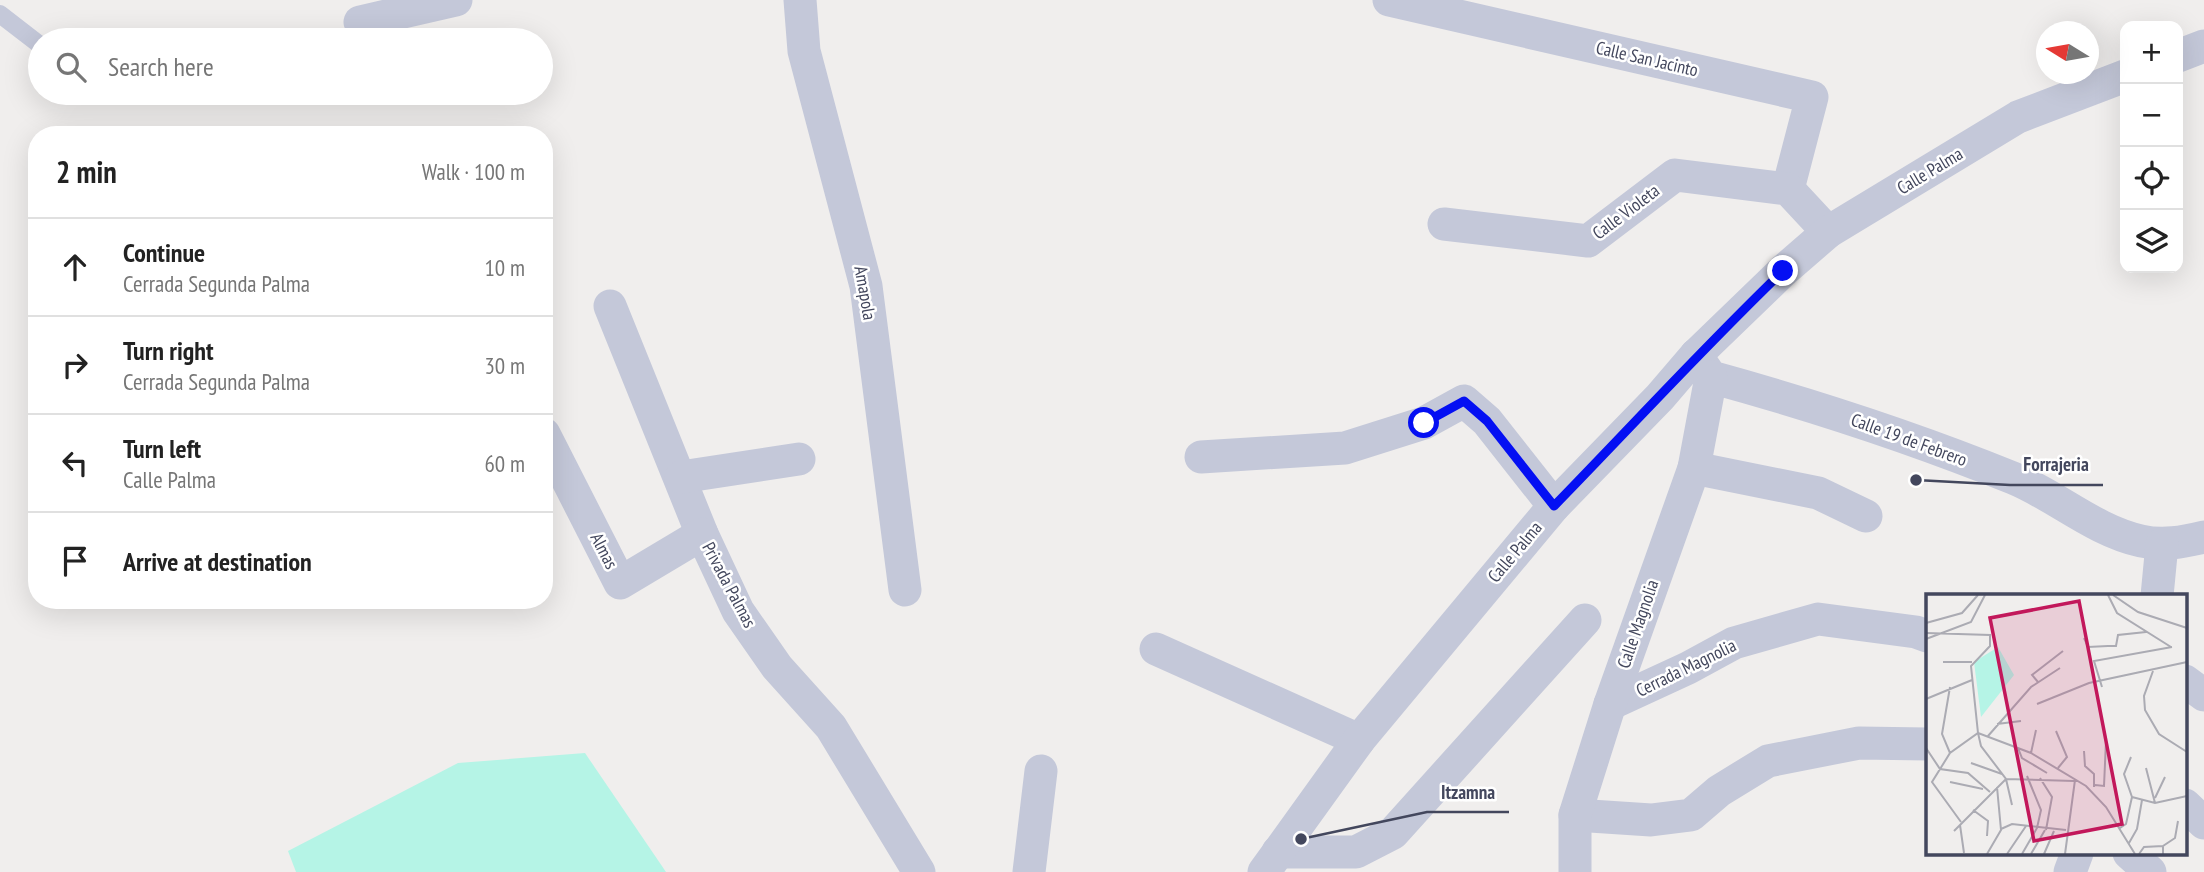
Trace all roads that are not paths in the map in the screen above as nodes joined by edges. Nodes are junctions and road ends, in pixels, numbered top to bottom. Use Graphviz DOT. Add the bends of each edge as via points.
graph roads {
  1 [pos="456,0"];
  2 [pos="800,0"];
  3 [pos="1389,0"];
  4 [pos="0,14"];
  5 [pos="360,22"];
  6 [pos="28,36"];
  7 [pos="2204,46"];
  8 [pos="2183,54"];
  9 [pos="2120,78"];
  10 [pos="1788,188"];
  11 [pos="1444,225"];
  12 [pos="1828,232"];
  13 [pos="610,306"];
  14 [pos="1703,366"];
  15 [pos="553,452"];
  16 [pos="1200,457"];
  17 [pos="799,459"];
  18 [pos="1694,468"];
  19 [pos="681,477"];
  20 [pos="1554,506"];
  21 [pos="1866,516"];
  22 [pos="702,534"];
  23 [pos="2204,537"];
  24 [pos="2162,544"];
  25 [pos="905,590"];
  26 [pos="2157,594"];
  27 [pos="1585,620"];
  28 [pos="1926,636"];
  29 [pos="1156,649"];
  30 [pos="2186,682"];
  31 [pos="2204,695"];
  32 [pos="1610,704"];
  33 [pos="1359,740"];
  34 [pos="1926,744"];
  35 [pos="1041,771"];
  36 [pos="2186,806"];
  37 [pos="1575,815"];
  38 [pos="2204,823"];
  39 [pos="2077,854"];
  40 [pos="2130,854"];
  41 [pos="1271,862"];
  42 [pos="919,872"];
  43 [pos="1029,872"];
  44 [pos="1575,872"];
  45 [pos="2070,872"];
  46 [pos="2150,872"];
  1 -- 5 [label="street"];
  2 -- 25 [label="street, Amapola" via="804,51 866,286"];
  3 -- 10 [label="street, Calle San Jacinto" via="1812,97"];
  4 -- 6 [label="lane"];
  7 -- 8 [label="street"];
  9 -- 12 [label="street, Calle Palma" via="2018,117"];
  10 -- 11 [label="street, Calle Violeta" via="1675,175 1588,241"];
  10 -- 12 [label="street"];
  12 -- 14 [label="street, Calle Palma"];
  13 -- 19 [label="street, Privada Palmas"];
  14 -- 18 [label="street, Calle Magnolia"];
  14 -- 20 [label="street, Calle Palma" via="1660,397"];
  14 -- 24 [label="street, Calle 19 de Febrero" via="2017,479 2083,519 2139,541"];
  15 -- 22 [label="street, Almas" via="620,583"];
  16 -- 20 [label="street" via="1345,448 1424,423 1464,401 1487,421"];
  17 -- 19 [label="street"];
  18 -- 21 [label="street" via="1818,493"];
  18 -- 32 [label="street, Calle Magnolia"];
  19 -- 22 [label="street, Privada Palmas"];
  20 -- 33 [label="street, Calle Palma"];
  22 -- 42 [label="street, Privada Palmas" via="738,611 777,667 831,727"];
  23 -- 24 [label="street, Calle 19 de Febrero"];
  24 -- 26 [label="street"];
  27 -- 41 [label="street" via="1393,833 1356,852"];
  28 -- 32 [label="street, Cerrada Magnolia" via="1818,619 1734,643"];
  29 -- 33 [label="street"];
  30 -- 31 [label="street"];
  32 -- 37 [label="street, Calle Magnolia"];
  33 -- 41 [label="street, Calle Palma"];
  34 -- 37 [label="street" via="1859,743 1768,761 1691,815 1651,820"];
  35 -- 43 [label="street"];
  36 -- 38 [label="street"];
  37 -- 44 [label="street, Calle Magnolia"];
  39 -- 45 [label="street"];
  40 -- 46 [label="street"];
}
